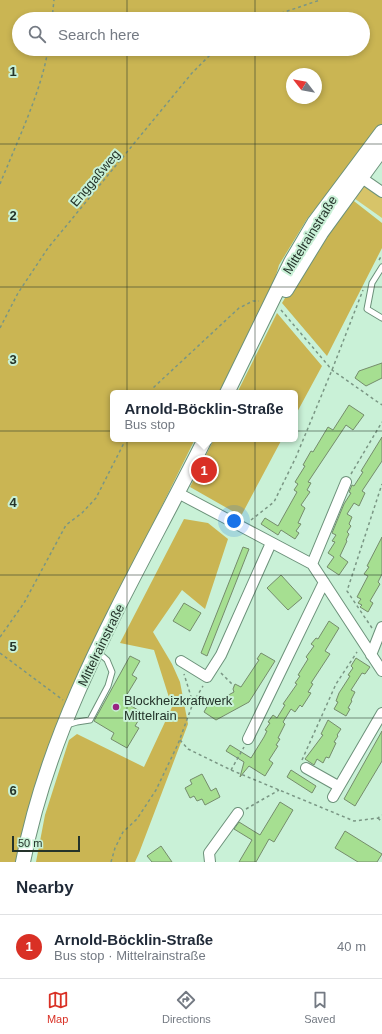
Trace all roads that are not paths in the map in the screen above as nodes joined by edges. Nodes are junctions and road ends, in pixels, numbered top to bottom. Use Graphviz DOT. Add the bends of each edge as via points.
graph roads {
  1 [pos="382,132"];
  2 [pos="382,149"];
  3 [pos="356,174"];
  4 [pos="382,192"];
  5 [pos="382,267"];
  6 [pos="382,318"];
  7 [pos="229,390"];
  8 [pos="204,442"];
  9 [pos="346,482"];
  10 [pos="178,493"];
  11 [pos="271,543"];
  12 [pos="312,564"];
  13 [pos="324,582"];
  14 [pos="382,627"];
  15 [pos="97,651"];
  16 [pos="371,655"];
  17 [pos="182,661"];
  18 [pos="382,671"];
  19 [pos="382,713"];
  20 [pos="64,726"];
  21 [pos="248,739"];
  22 [pos="303,766"];
  23 [pos="338,786"];
  24 [pos="332,797"];
  25 [pos="238,813"];
  26 [pos="23,862"];
  27 [pos="210,862"];
  1 -- 3 [label="street, Mittelrainstraße"];
  2 -- 3 [label="street, Mittelrainstraße"];
  3 -- 4 [label="street"];
  3 -- 7 [label="street, Mittelrainstraße" via="321,233 274,303"];
  5 -- 6 [label="lane" via="372,283 367,309"];
  8 -- 10 [label="street, Mittelrainstraße"];
  9 -- 12 [label="street"];
  10 -- 11 [label="street"];
  10 -- 15 [label="street, Mittelrainstraße"];
  11 -- 12 [label="street"];
  11 -- 17 [label="street" via="221,655 207,677"];
  12 -- 13 [label="street"];
  13 -- 16 [label="street"];
  13 -- 21 [label="street"];
  14 -- 16 [label="street"];
  15 -- 20 [label="street, Mittelrainstraße"];
  15 -- 20 [label="lane" via="107,660 112,672 108,686 90,720"];
  16 -- 18 [label="street"];
  19 -- 23 [label="street"];
  20 -- 26 [label="street, Mittelrainstraße" via="40,790"];
  22 -- 23 [label="street"];
  23 -- 24 [label="street"];
  25 -- 27 [label="street" via="209,853"];
}
